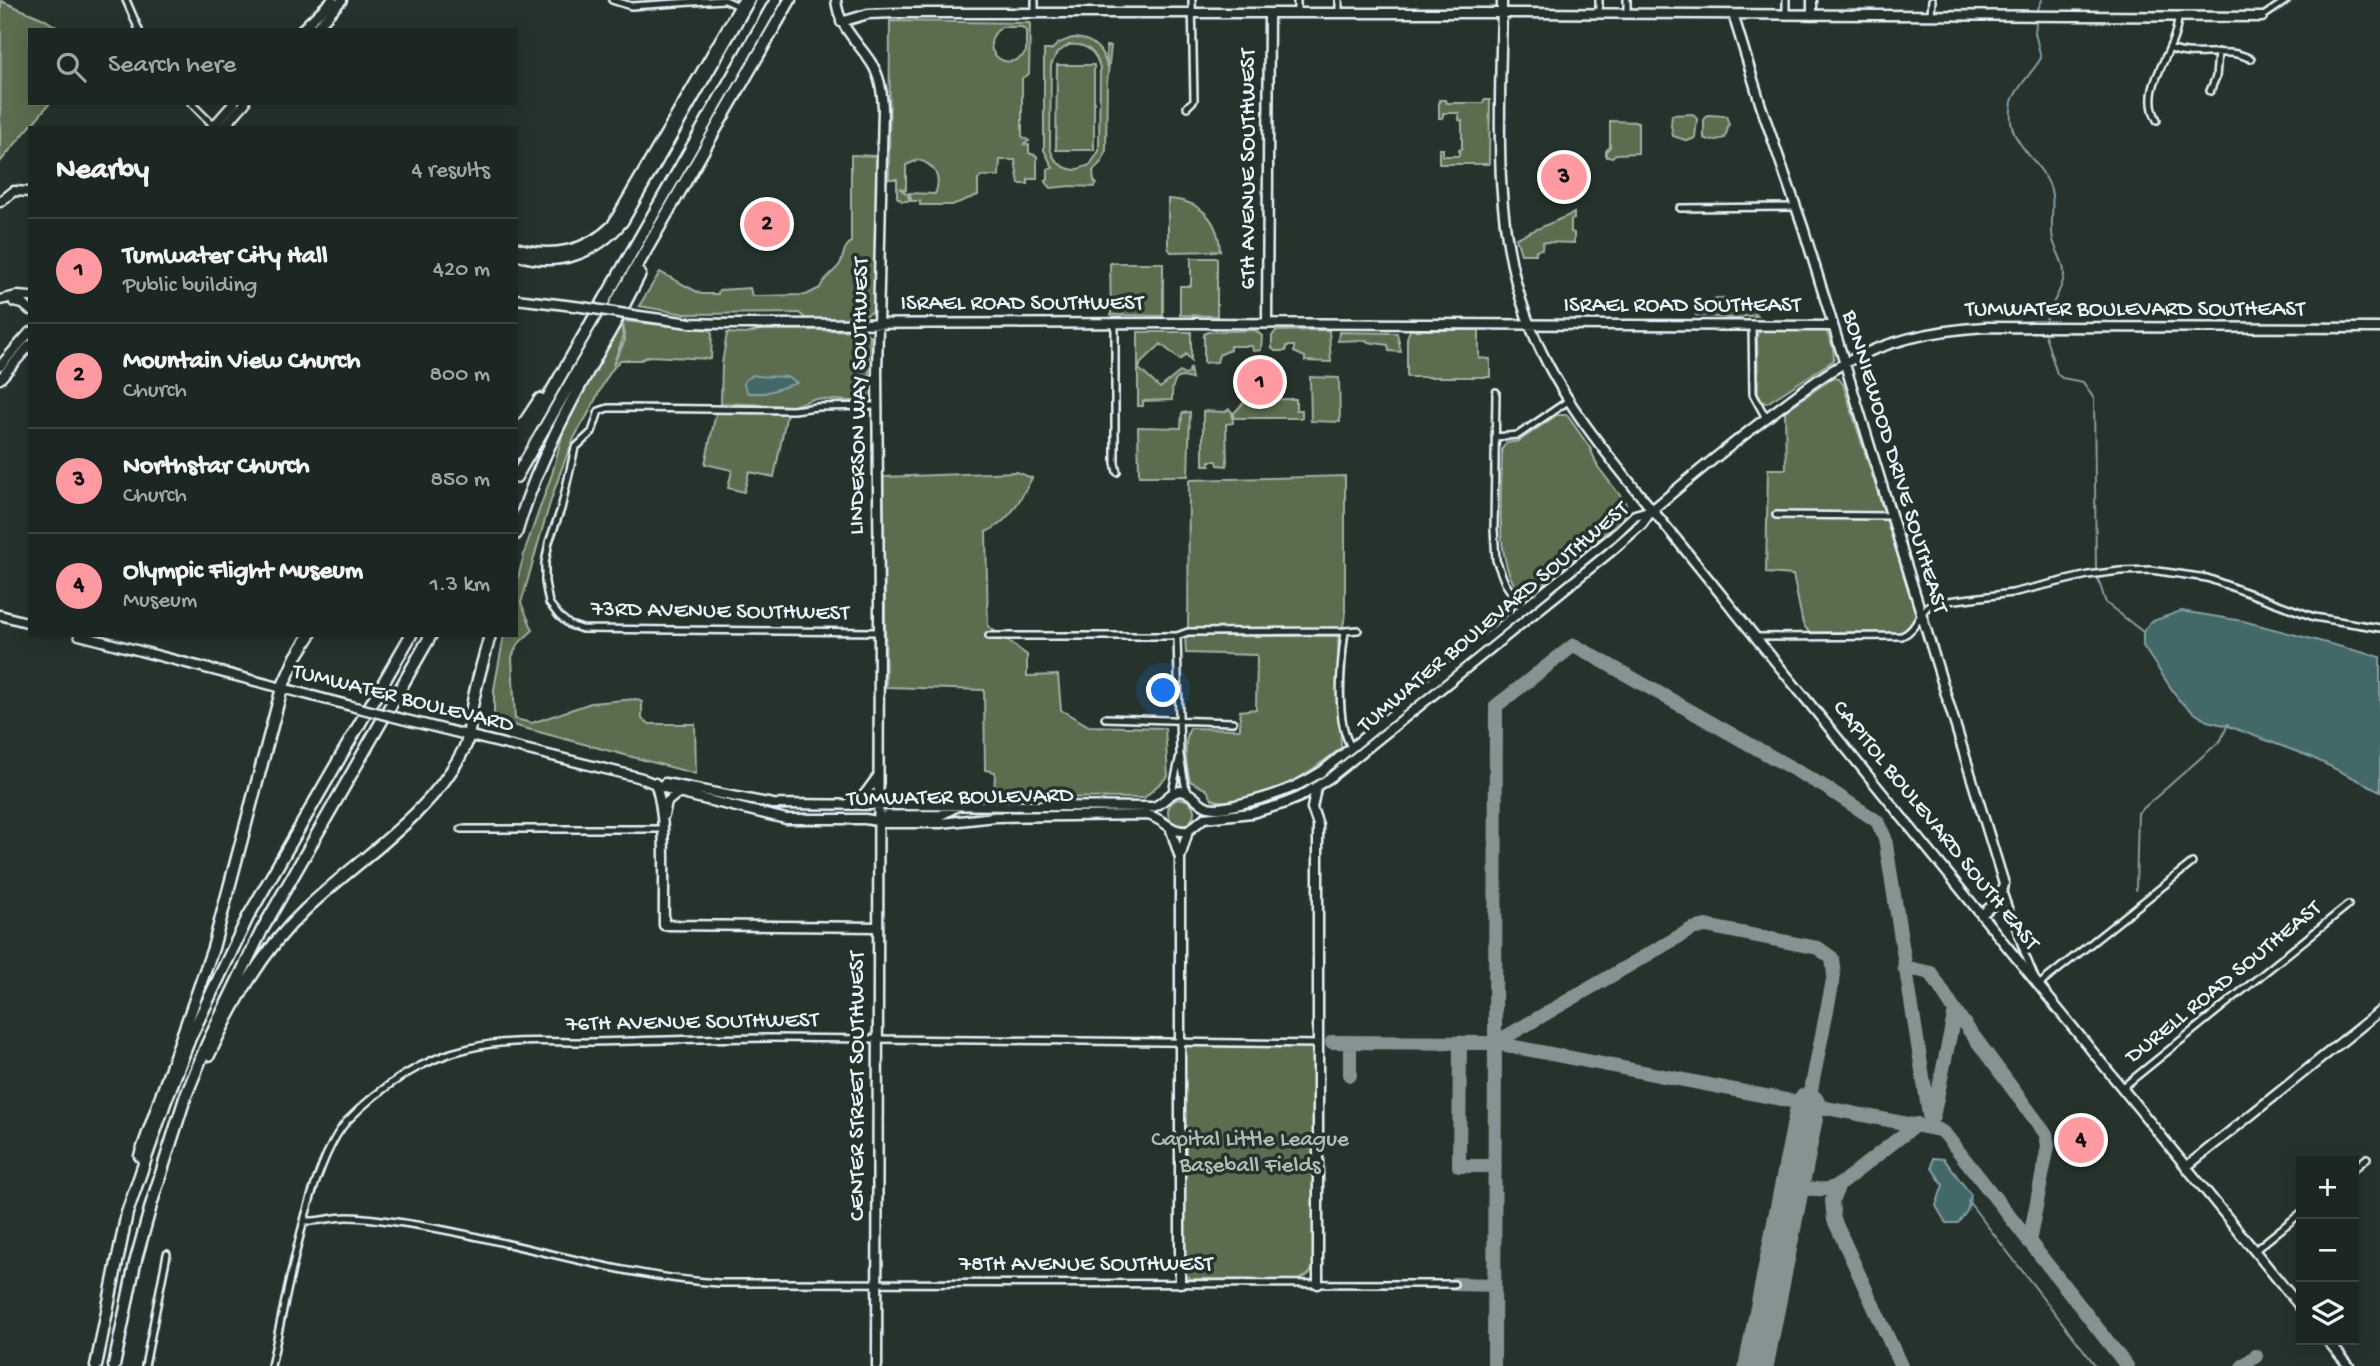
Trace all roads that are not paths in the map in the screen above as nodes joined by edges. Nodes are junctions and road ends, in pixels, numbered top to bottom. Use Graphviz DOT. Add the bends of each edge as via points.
graph roads {
  1 [pos="126,0"];
  2 [pos="332,0"];
  3 [pos="342,0"];
  4 [pos="612,0"];
  5 [pos="724,0"];
  6 [pos="750,0"];
  7 [pos="776,0"];
  8 [pos="790,0"];
  9 [pos="836,0"];
  10 [pos="1035,0"];
  11 [pos="1192,0"];
  12 [pos="1297,0"];
  13 [pos="1339,0"];
  14 [pos="1502,0"];
  15 [pos="1599,0"];
  16 [pos="1628,0"];
  17 [pos="1786,0"];
  18 [pos="1812,0"];
  19 [pos="1931,0"];
  20 [pos="2287,0"];
  21 [pos="743,5"];
  22 [pos="2277,9"];
  23 [pos="1502,13"];
  24 [pos="1035,14"];
  25 [pos="1192,14"];
  26 [pos="1297,14"];
  27 [pos="1339,14"];
  28 [pos="1599,14"];
  29 [pos="1627,14"];
  30 [pos="1733,14"];
  31 [pos="1269,15"];
  32 [pos="1786,15"];
  33 [pos="1812,15"];
  34 [pos="1931,15"];
  35 [pos="2281,15"];
  36 [pos="2178,17"];
  37 [pos="2262,17"];
  38 [pos="841,22"];
  39 [pos="138,28"];
  40 [pos="303,28"];
  41 [pos="316,28"];
  42 [pos="2171,49"];
  43 [pos="2218,52"];
  44 [pos="2156,55"];
  45 [pos="2166,59"];
  46 [pos="2250,59"];
  47 [pos="2210,91"];
  48 [pos="193,105"];
  49 [pos="232,105"];
  50 [pos="243,105"];
  51 [pos="1187,107"];
  52 [pos="2157,120"];
  53 [pos="215,126"];
  54 [pos="217,126"];
  55 [pos="217,126"];
  56 [pos="28,192"];
  57 [pos="0,202"];
  58 [pos="1796,207"];
  59 [pos="1680,208"];
  60 [pos="518,248"];
  61 [pos="518,254"];
  62 [pos="28,299"];
  63 [pos="518,299"];
  64 [pos="28,300"];
  65 [pos="0,301"];
  66 [pos="14,302"];
  67 [pos="601,304"];
  68 [pos="619,307"];
  69 [pos="28,308"];
  70 [pos="595,316"];
  71 [pos="1115,323"];
  72 [pos="1267,323"];
  73 [pos="878,324"];
  74 [pos="1531,324"];
  75 [pos="1752,325"];
  76 [pos="589,326"];
  77 [pos="1833,326"];
  78 [pos="2380,328"];
  79 [pos="28,334"];
  80 [pos="28,347"];
  81 [pos="1844,363"];
  82 [pos="0,366"];
  83 [pos="0,379"];
  84 [pos="1496,392"];
  85 [pos="1568,401"];
  86 [pos="877,407"];
  87 [pos="1766,418"];
  88 [pos="518,432"];
  89 [pos="1495,437"];
  90 [pos="518,450"];
  91 [pos="1117,472"];
  92 [pos="518,474"];
  93 [pos="1652,510"];
  94 [pos="1776,515"];
  95 [pos="1890,516"];
  96 [pos="518,528"];
  97 [pos="1521,608"];
  98 [pos="0,615"];
  99 [pos="1920,615"];
  100 [pos="1529,618"];
  101 [pos="28,622"];
  102 [pos="2380,628"];
  103 [pos="1345,631"];
  104 [pos="1358,631"];
  105 [pos="878,632"];
  106 [pos="989,635"];
  107 [pos="1177,636"];
  108 [pos="87,637"];
  109 [pos="309,637"];
  110 [pos="410,637"];
  111 [pos="430,637"];
  112 [pos="489,637"];
  113 [pos="1754,637"];
  114 [pos="282,688"];
  115 [pos="1105,718"];
  116 [pos="1178,721"];
  117 [pos="1233,722"];
  118 [pos="469,736"];
  119 [pos="1352,748"];
  120 [pos="1180,755"];
  121 [pos="878,776"];
  122 [pos="638,778"];
  123 [pos="655,783"];
  124 [pos="1316,788"];
  125 [pos="678,793"];
  126 [pos="1171,794"];
  127 [pos="1189,794"];
  128 [pos="1293,800"];
  129 [pos="1164,801"];
  130 [pos="1198,801"];
  131 [pos="844,805"];
  132 [pos="878,805"];
  133 [pos="957,806"];
  134 [pos="1312,808"];
  135 [pos="877,820"];
  136 [pos="1162,821"];
  137 [pos="1198,823"];
  138 [pos="461,829"];
  139 [pos="662,829"];
  140 [pos="1171,830"];
  141 [pos="1188,831"];
  142 [pos="1180,858"];
  143 [pos="2192,863"];
  144 [pos="2003,892"];
  145 [pos="2348,905"];
  146 [pos="1982,914"];
  147 [pos="878,927"];
  148 [pos="2038,982"];
  149 [pos="2380,1011"];
  150 [pos="877,1039"];
  151 [pos="1181,1042"];
  152 [pos="1319,1044"];
  153 [pos="2122,1088"];
  154 [pos="174,1132"];
  155 [pos="2367,1158"];
  156 [pos="2359,1165"];
  157 [pos="2186,1167"];
  158 [pos="2296,1217"];
  159 [pos="305,1221"];
  160 [pos="2255,1251"];
  161 [pos="167,1254"];
  162 [pos="117,1260"];
  163 [pos="877,1282"];
  164 [pos="1180,1283"];
  165 [pos="1318,1284"];
  166 [pos="1454,1284"];
  167 [pos="2296,1302"];
  168 [pos="2331,1345"];
  169 [pos="96,1366"];
  170 [pos="114,1366"];
  171 [pos="145,1366"];
  172 [pos="271,1366"];
  173 [pos="877,1366"];
  174 [pos="2349,1366"];
  1 -- 39 [label="street"];
  2 -- 40 [label="street"];
  3 -- 41 [label="street"];
  4 -- 5 [label="street" via="631,6"];
  5 -- 21 [label="street"];
  6 -- 21 [label="street"];
  7 -- 67 [label="highway"];
  8 -- 68 [label="highway"];
  9 -- 38 [label="street, LINDERSON WAY SOUTHWEST"];
  10 -- 24 [label="street"];
  11 -- 25 [label="street"];
  12 -- 26 [label="street"];
  13 -- 27 [label="street"];
  14 -- 23 [label="street, CAPITOL BOULEVARD SOUTH EAST"];
  15 -- 28 [label="street"];
  16 -- 29 [label="street"];
  17 -- 32 [label="street"];
  18 -- 33 [label="street"];
  19 -- 34 [label="street"];
  20 -- 22 [label="street"];
  21 -- 60 [label="street" via="612,225 573,249 539,253"];
  21 -- 61 [label="street" via="616,231 568,259 540,260"];
  22 -- 35 [label="street"];
  22 -- 37 [label="street"];
  23 -- 27 [label="street"];
  23 -- 28 [label="street"];
  23 -- 74 [label="street, CAPITOL BOULEVARD SOUTH EAST" via="1503,212 1509,252"];
  24 -- 25 [label="street"];
  24 -- 38 [label="street" via="875,13"];
  25 -- 31 [label="street"];
  25 -- 51 [label="street" via="1194,100"];
  26 -- 27 [label="street"];
  26 -- 31 [label="street"];
  28 -- 29 [label="street"];
  29 -- 30 [label="street"];
  30 -- 32 [label="street"];
  30 -- 58 [label="street, BONNIEWOOD DRIVE SOUTHEAST"];
  31 -- 72 [label="street, 6TH AVENUE SOUTHWEST"];
  32 -- 33 [label="street"];
  33 -- 34 [label="street"];
  34 -- 36 [label="street"];
  36 -- 37 [label="street"];
  36 -- 42 [label="street"];
  38 -- 73 [label="street, LINDERSON WAY SOUTHWEST" via="874,68 882,96"];
  42 -- 43 [label="street"];
  42 -- 45 [label="street"];
  43 -- 46 [label="street"];
  43 -- 47 [label="street"];
  44 -- 45 [label="street"];
  45 -- 52 [label="street" via="2151,93"];
  48 -- 53 [label="street"];
  49 -- 54 [label="street"];
  50 -- 55 [label="street"];
  56 -- 57 [label="street" via="14,191"];
  58 -- 59 [label="street"];
  58 -- 77 [label="street, BONNIEWOOD DRIVE SOUTHEAST"];
  62 -- 65 [label="street" via="17,296"];
  63 -- 73 [label="street, ISRAEL ROAD SOUTHWEST, bridge" via="690,323"];
  64 -- 66 [label="street"];
  65 -- 66 [label="street"];
  66 -- 69 [label="street"];
  70 -- 76 [label="highway"];
  71 -- 72 [label="street, ISRAEL ROAD SOUTHWEST"];
  71 -- 73 [label="street, ISRAEL ROAD SOUTHWEST"];
  71 -- 91 [label="street"];
  72 -- 74 [label="street, ISRAEL ROAD SOUTHWEST"];
  73 -- 86 [label="street, LINDERSON WAY SOUTHWEST"];
  74 -- 75 [label="street, ISRAEL ROAD SOUTHEAST"];
  74 -- 85 [label="street, CAPITOL BOULEVARD SOUTH EAST"];
  75 -- 77 [label="street, ISRAEL ROAD SOUTHEAST"];
  75 -- 87 [label="street" via="1753,394"];
  76 -- 88 [label="highway"];
  76 -- 90 [label="highway"];
  77 -- 81 [label="street, BONNIEWOOD DRIVE SOUTHEAST"];
  78 -- 81 [label="street, TUMWATER BOULEVARD SOUTHEAST" via="1985,327 1909,339"];
  79 -- 82 [label="street"];
  80 -- 83 [label="street"];
  81 -- 87 [label="street, TUMWATER BOULEVARD SOUTHEAST"];
  81 -- 95 [label="street, BONNIEWOOD DRIVE SOUTHEAST"];
  84 -- 89 [label="street"];
  85 -- 89 [label="street" via="1518,435"];
  85 -- 93 [label="street, CAPITOL BOULEVARD SOUTH EAST"];
  86 -- 105 [label="street, LINDERSON WAY SOUTHWEST"];
  86 -- 105 [label="street, 73RD AVENUE SOUTHWEST" via="599,411 592,432 575,448 549,542 545,582 549,603 570,625 582,629"];
  87 -- 93 [label="street, TUMWATER BOULEVARD SOUTHEAST"];
  89 -- 97 [label="street" via="1496,560"];
  92 -- 96 [label="highway" via="612,318 558,427"];
  93 -- 97 [label="street, TUMWATER BOULEVARD SOUTHWEST" via="1635,515"];
  93 -- 100 [label="street, TUMWATER BOULEVARD SOUTHWEST" via="1609,553"];
  93 -- 113 [label="street, CAPITOL BOULEVARD SOUTH EAST"];
  94 -- 95 [label="street"];
  95 -- 99 [label="street, BONNIEWOOD DRIVE SOUTHEAST"];
  97 -- 100 [label="street"];
  97 -- 119 [label="street, TUMWATER BOULEVARD SOUTHWEST"];
  98 -- 101 [label="street"];
  99 -- 102 [label="street" via="1932,603 2012,593 2100,574 2151,570 2207,578 2314,617"];
  99 -- 113 [label="street" via="1912,630 1902,636"];
  99 -- 144 [label="street, BONNIEWOOD DRIVE SOUTHEAST"];
  100 -- 124 [label="street, TUMWATER BOULEVARD SOUTHWEST"];
  103 -- 104 [label="street"];
  103 -- 107 [label="street" via="1188,632"];
  103 -- 119 [label="street" via="1343,722 1345,739"];
  105 -- 121 [label="street, LINDERSON WAY SOUTHWEST"];
  106 -- 107 [label="street"];
  107 -- 116 [label="street"];
  108 -- 114 [label="street, TUMWATER BOULEVARD"];
  109 -- 114 [label="highway"];
  110 -- 162 [label="highway" via="248,918 209,996 141,1171"];
  111 -- 154 [label="highway" via="247,958 207,1044"];
  112 -- 118 [label="highway" via="471,708"];
  113 -- 146 [label="street, CAPITOL BOULEVARD SOUTH EAST"];
  114 -- 118 [label="street, TUMWATER BOULEVARD, bridge"];
  114 -- 162 [label="highway" via="213,948 142,1149"];
  115 -- 116 [label="street"];
  116 -- 117 [label="street"];
  116 -- 120 [label="street"];
  118 -- 122 [label="street, TUMWATER BOULEVARD"];
  118 -- 154 [label="highway" via="453,769 426,804 306,909 271,948 232,1010"];
  119 -- 130 [label="street, TUMWATER BOULEVARD SOUTHWEST" via="1294,789 1270,798 1209,808"];
  120 -- 126 [label="street"];
  120 -- 127 [label="street"];
  121 -- 131 [label="street" via="864,795"];
  121 -- 132 [label="street, LINDERSON WAY SOUTHWEST"];
  122 -- 123 [label="street, TUMWATER BOULEVARD"];
  122 -- 131 [label="street, TUMWATER BOULEVARD" via="773,804"];
  123 -- 125 [label="street, TUMWATER BOULEVARD"];
  123 -- 139 [label="street"];
  124 -- 128 [label="street, TUMWATER BOULEVARD SOUTHWEST"];
  124 -- 134 [label="street"];
  125 -- 135 [label="street, TUMWATER BOULEVARD" via="786,819"];
  125 -- 139 [label="street" via="667,802"];
  126 -- 127 [label="street"];
  126 -- 129 [label="street"];
  127 -- 130 [label="street"];
  128 -- 134 [label="street"];
  128 -- 137 [label="street, TUMWATER BOULEVARD SOUTHWEST" via="1264,811 1206,817"];
  129 -- 133 [label="street, TUMWATER BOULEVARD" via="1153,807"];
  129 -- 136 [label="street"];
  130 -- 137 [label="street"];
  131 -- 132 [label="street, TUMWATER BOULEVARD"];
  132 -- 133 [label="street, TUMWATER BOULEVARD"];
  132 -- 135 [label="street, CENTER STREET SOUTHWEST"];
  133 -- 135 [label="street" via="941,815"];
  134 -- 152 [label="street" via="1318,825"];
  135 -- 136 [label="street, TUMWATER BOULEVARD" via="941,823 995,817 1149,815"];
  135 -- 147 [label="street, CENTER STREET SOUTHWEST"];
  136 -- 140 [label="street"];
  137 -- 141 [label="street"];
  138 -- 139 [label="street"];
  139 -- 147 [label="street" via="664,925"];
  140 -- 141 [label="street"];
  140 -- 142 [label="street"];
  141 -- 142 [label="street"];
  142 -- 151 [label="street"];
  143 -- 148 [label="street"];
  144 -- 146 [label="street"];
  144 -- 148 [label="street"];
  145 -- 153 [label="street, DURELL ROAD SOUTHEAST"];
  146 -- 148 [label="street, CAPITOL BOULEVARD SOUTH EAST"];
  147 -- 150 [label="street, CENTER STREET SOUTHWEST"];
  148 -- 153 [label="street, CAPITOL BOULEVARD SOUTH EAST"];
  149 -- 157 [label="street"];
  150 -- 151 [label="street, 76TH AVENUE SOUTHWEST"];
  150 -- 159 [label="street, 76TH AVENUE SOUTHWEST" via="503,1041 442,1056 386,1087 345,1124 321,1170"];
  150 -- 163 [label="street, CENTER STREET SOUTHWEST"];
  151 -- 152 [label="street, 76TH AVENUE SOUTHWEST"];
  151 -- 164 [label="street"];
  152 -- 165 [label="street"];
  153 -- 157 [label="street, CAPITOL BOULEVARD SOUTH EAST"];
  154 -- 170 [label="highway" via="135,1263"];
  155 -- 156 [label="street"];
  157 -- 160 [label="street, CAPITOL BOULEVARD SOUTH EAST"];
  158 -- 160 [label="street"];
  159 -- 163 [label="street, 78TH AVENUE SOUTHWEST" via="349,1217 397,1222 660,1276 719,1283"];
  159 -- 172 [label="street, 76TH AVENUE SOUTHWEST"];
  160 -- 167 [label="street, CAPITOL BOULEVARD SOUTH EAST"];
  161 -- 171 [label="street"];
  162 -- 169 [label="highway"];
  163 -- 164 [label="street, 78TH AVENUE SOUTHWEST"];
  163 -- 173 [label="street, CENTER STREET SOUTHWEST"];
  164 -- 165 [label="street, 78TH AVENUE SOUTHWEST"];
  165 -- 166 [label="street, 78TH AVENUE SOUTHWEST"];
  168 -- 174 [label="street"];
}
